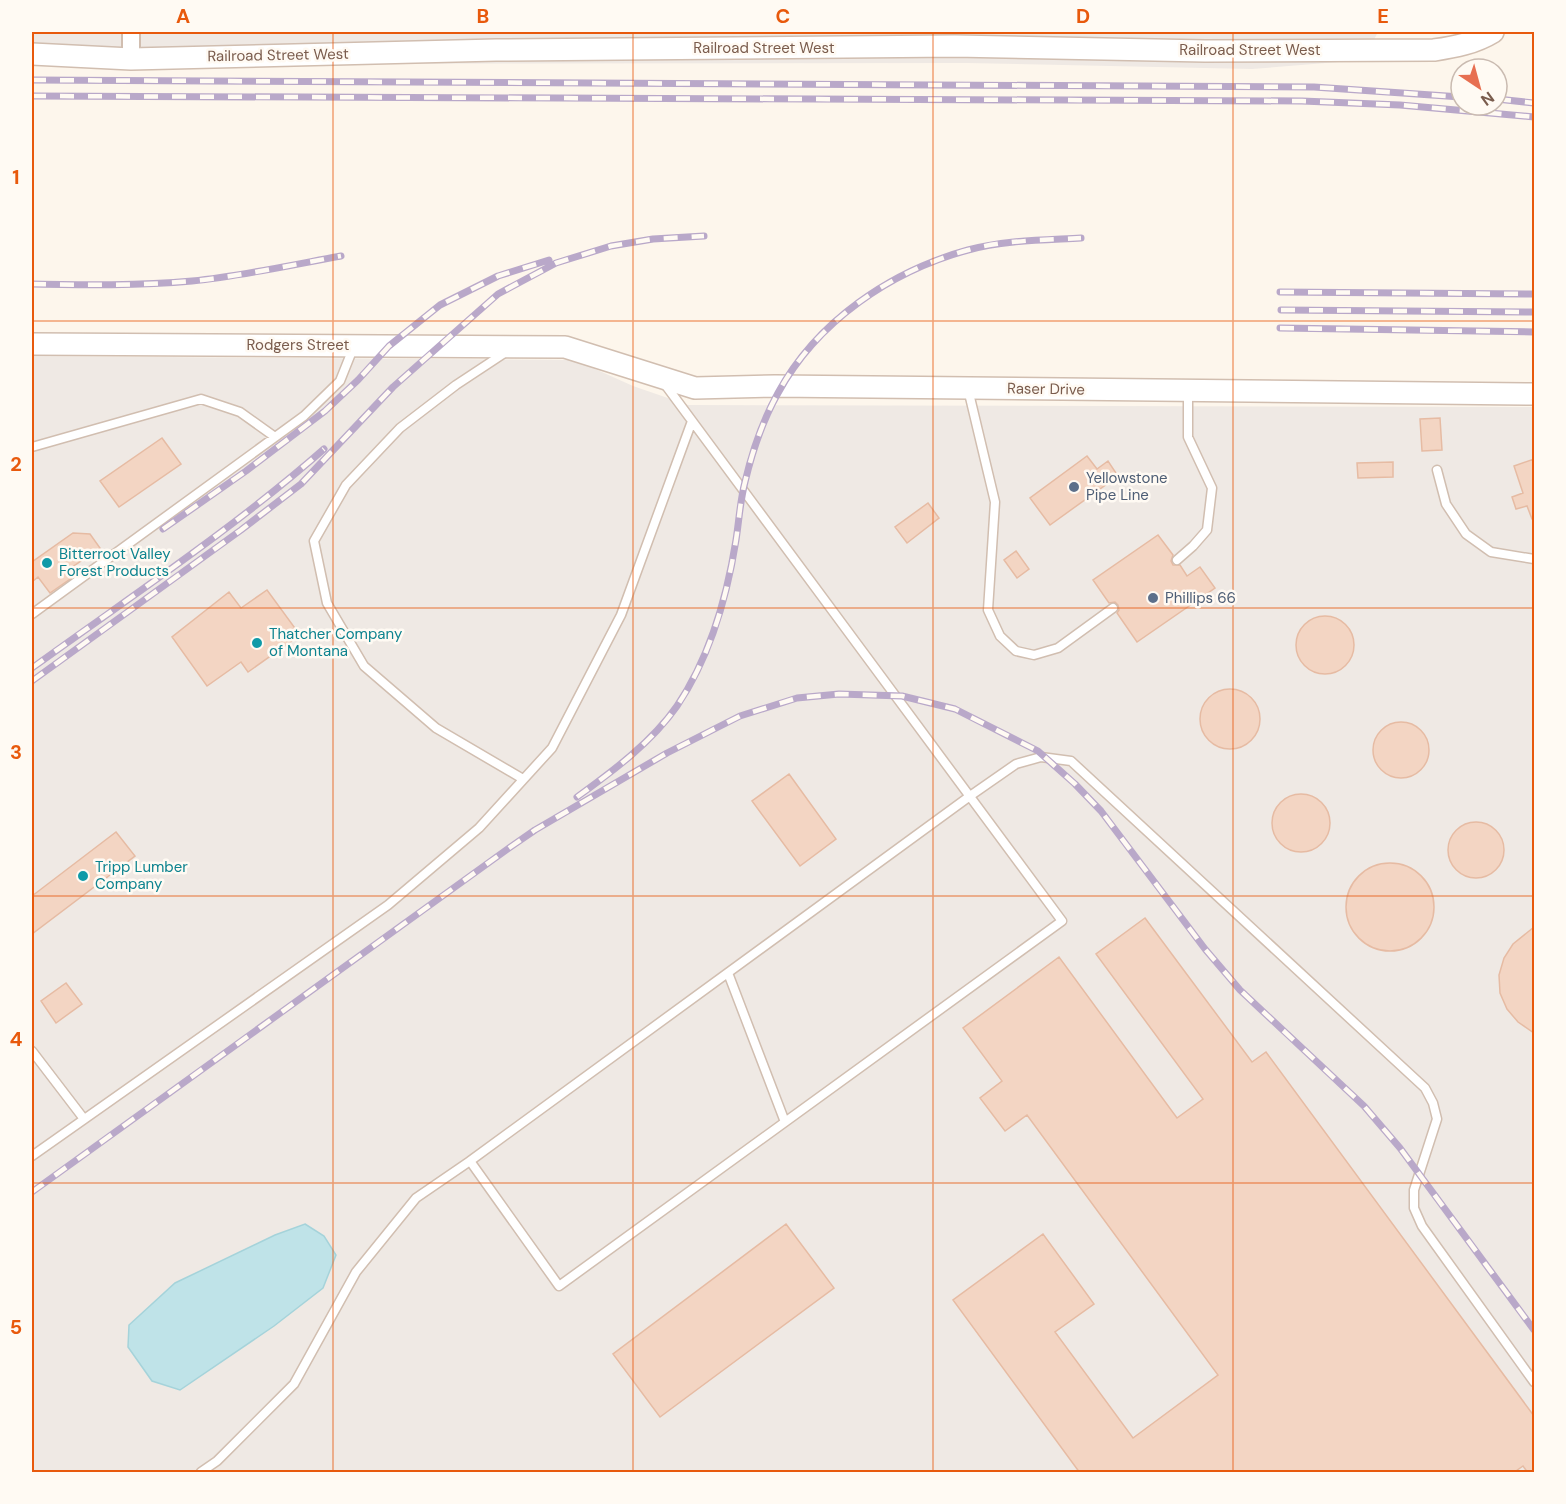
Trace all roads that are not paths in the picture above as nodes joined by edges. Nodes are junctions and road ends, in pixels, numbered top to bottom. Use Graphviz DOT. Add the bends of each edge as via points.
graph roads {
  1 [pos="131,32"];
  2 [pos="1493,32"];
  3 [pos="494,41"];
  4 [pos="32,54"];
  5 [pos="131,59"];
  6 [pos="32,344"];
  7 [pos="355,346"];
  8 [pos="513,347"];
  9 [pos="565,347"];
  10 [pos="658,376"];
  11 [pos="968,388"];
  12 [pos="1188,390"];
  13 [pos="1534,394"];
  14 [pos="692,421"];
  15 [pos="275,437"];
  16 [pos="32,447"];
  17 [pos="1437,470"];
  18 [pos="1534,559"];
  19 [pos="1177,560"];
  20 [pos="1113,608"];
  21 [pos="32,614"];
  22 [pos="523,779"];
  23 [pos="970,796"];
  24 [pos="728,973"];
  25 [pos="32,1051"];
  26 [pos="84,1119"];
  27 [pos="785,1122"];
  28 [pos="32,1156"];
  29 [pos="470,1161"];
  30 [pos="1534,1382"];
  31 [pos="201,1473"];
  1 -- 5 [label="street"];
  2 -- 3 [label="street, Railroad Street West" via="1456,47 1434,50 1205,51"];
  3 -- 5 [label="street, Railroad Street West"];
  4 -- 5 [label="street, Railroad Street West"];
  6 -- 7 [label="street, Rodgers Street"];
  7 -- 8 [label="street, Rodgers Street"];
  7 -- 15 [label="lane" via="340,381 304,416"];
  8 -- 9 [label="street, Rodgers Street"];
  8 -- 22 [label="lane" via="400,428 346,485 314,541 327,603 364,666 436,728"];
  9 -- 10 [label="street, Raser Drive"];
  10 -- 11 [label="street, Raser Drive" via="695,388"];
  10 -- 14 [label="lane"];
  11 -- 12 [label="street, Raser Drive"];
  11 -- 20 [label="lane" via="995,502 988,610 1000,636 1017,651 1034,655 1058,648"];
  12 -- 13 [label="street, Raser Drive"];
  12 -- 19 [label="lane" via="1188,437 1212,488 1208,530"];
  14 -- 22 [label="lane" via="621,615 552,748"];
  14 -- 23 [label="lane"];
  15 -- 16 [label="lane" via="240,412 201,399"];
  15 -- 21 [label="lane"];
  17 -- 18 [label="lane" via="1446,504 1466,534 1491,552"];
  22 -- 26 [label="lane" via="480,828 388,905"];
  23 -- 24 [label="lane"];
  23 -- 27 [label="lane" via="1062,921"];
  23 -- 30 [label="lane" via="1016,764 1041,758 1071,761 1425,1088 1437,1119 1413,1190 1414,1208 1422,1226"];
  24 -- 27 [label="lane"];
  24 -- 29 [label="lane"];
  25 -- 26 [label="lane"];
  26 -- 28 [label="lane"];
  27 -- 29 [label="lane" via="559,1286"];
  29 -- 31 [label="lane" via="416,1198 356,1272 294,1383"];
}
